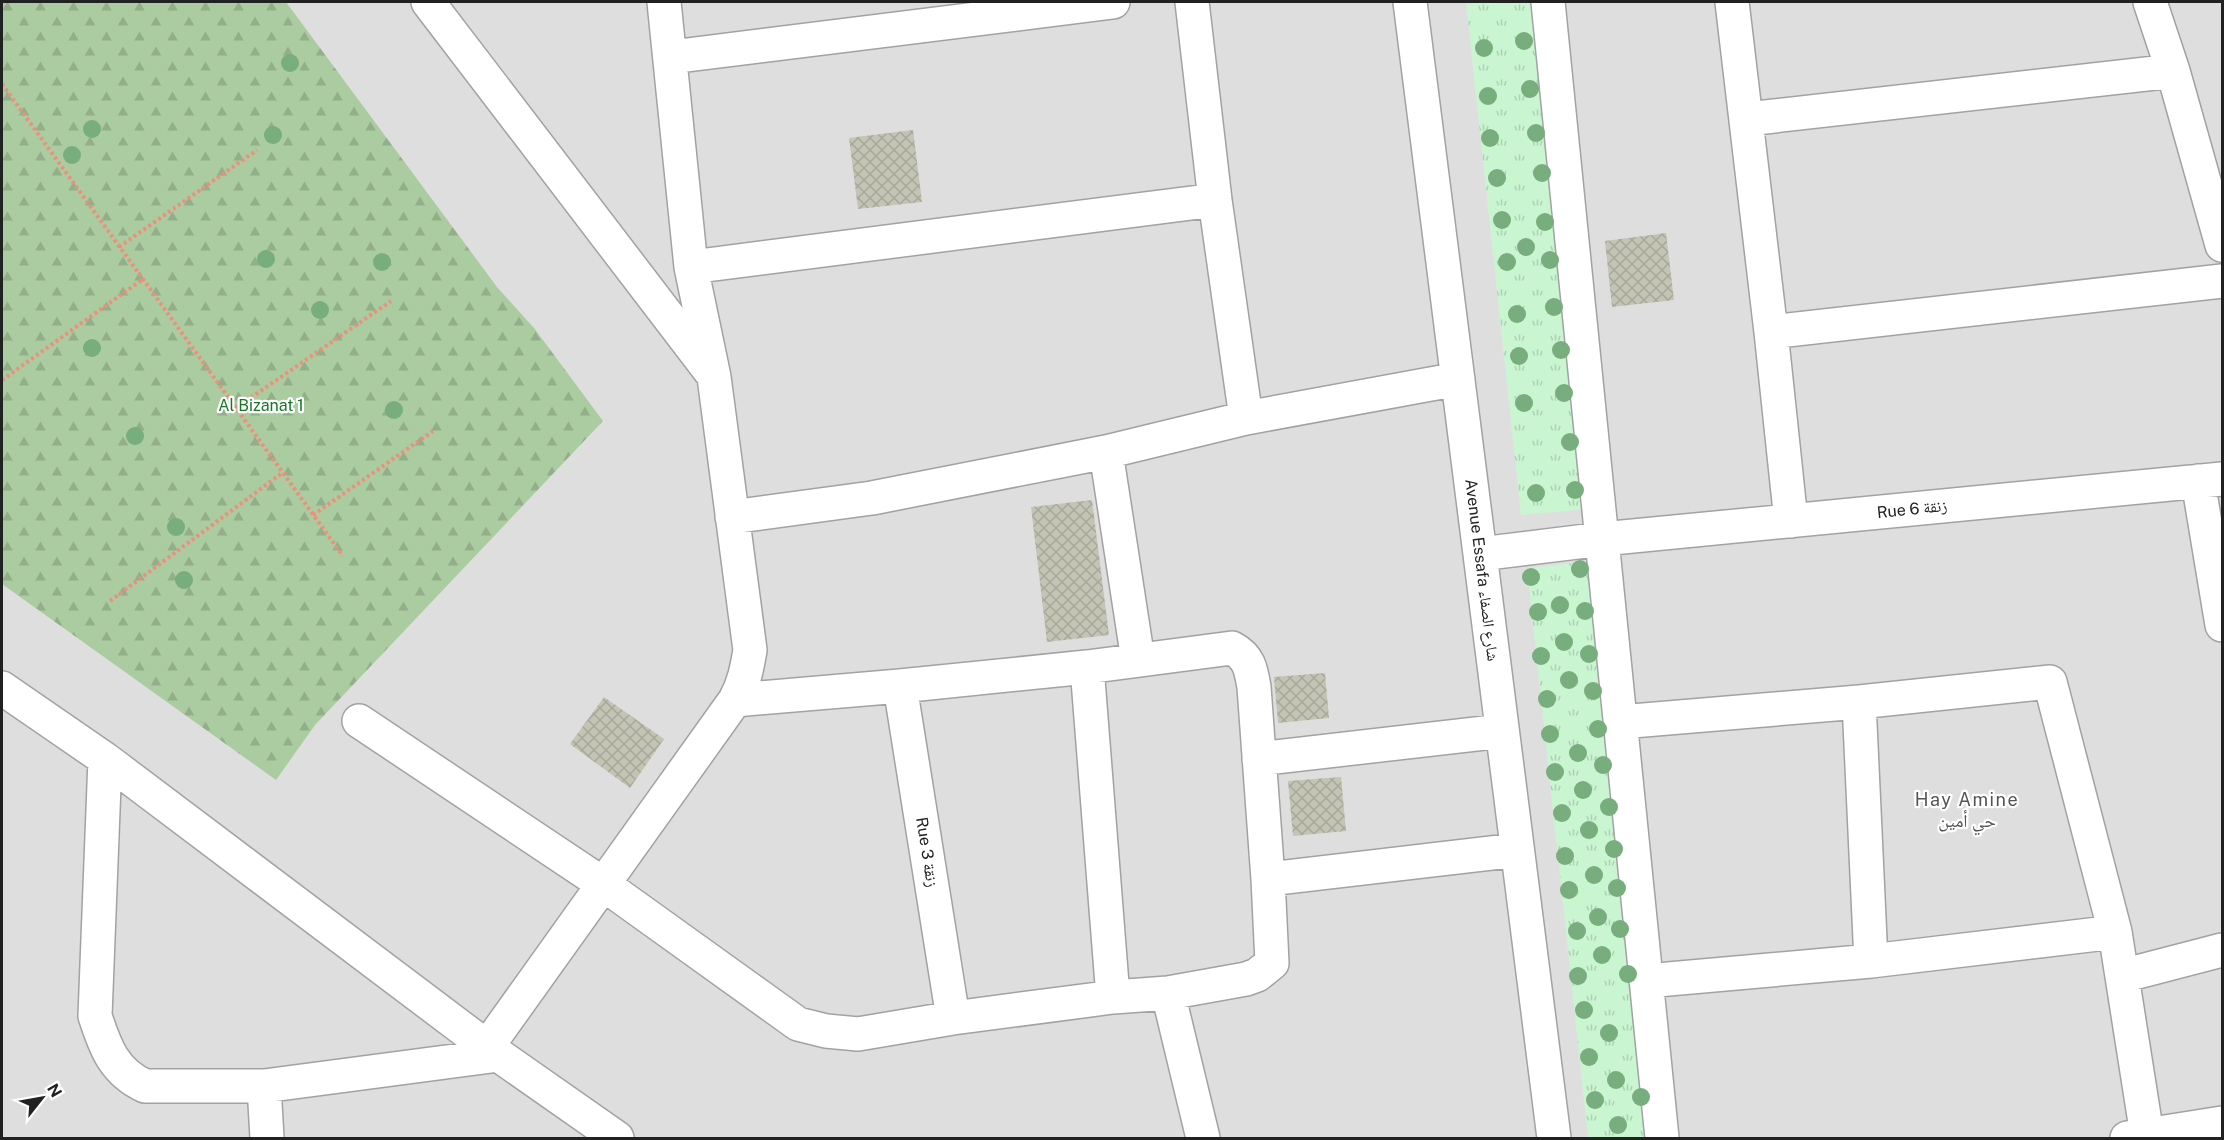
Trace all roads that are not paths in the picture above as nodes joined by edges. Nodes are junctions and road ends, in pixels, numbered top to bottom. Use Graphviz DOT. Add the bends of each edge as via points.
graph roads {
  1 [pos="428,2"];
  2 [pos="664,2"];
  3 [pos="1113,2"];
  4 [pos="1192,2"];
  5 [pos="1410,2"];
  6 [pos="1548,2"];
  7 [pos="1732,2"];
  8 [pos="2150,2"];
  9 [pos="671,57"];
  10 [pos="2173,71"];
  11 [pos="1747,119"];
  12 [pos="1215,200"];
  13 [pos="2223,245"];
  14 [pos="691,267"];
  15 [pos="2223,281"];
  16 [pos="1771,332"];
  17 [pos="714,377"];
  18 [pos="1458,379"];
  19 [pos="1246,418"];
  20 [pos="1107,452"];
  21 [pos="2210,480"];
  22 [pos="732,517"];
  23 [pos="1791,521"];
  24 [pos="1602,539"];
  25 [pos="1480,554"];
  26 [pos="2223,625"];
  27 [pos="1137,660"];
  28 [pos="1087,667"];
  29 [pos="900,686"];
  30 [pos="2,688"];
  31 [pos="735,700"];
  32 [pos="1859,702"];
  33 [pos="358,722"];
  34 [pos="1620,722"];
  35 [pos="1502,732"];
  36 [pos="105,759"];
  37 [pos="1259,759"];
  38 [pos="1517,850"];
  39 [pos="1268,879"];
  40 [pos="603,885"];
  41 [pos="2115,932"];
  42 [pos="2223,950"];
  43 [pos="1871,961"];
  44 [pos="2122,976"];
  45 [pos="1646,981"];
  46 [pos="1168,993"];
  47 [pos="1113,997"];
  48 [pos="953,1018"];
  49 [pos="493,1051"];
  50 [pos="264,1086"];
  51 [pos="2223,1123"];
  52 [pos="2137,1137"];
  53 [pos="267,1138"];
  54 [pos="617,1138"];
  55 [pos="1203,1138"];
  56 [pos="1554,1138"];
  57 [pos="1662,1138"];
  1 -- 17 [label="street"];
  2 -- 9 [label="street"];
  3 -- 9 [label="street"];
  4 -- 12 [label="street"];
  5 -- 18 [label="street, Avenue Essafa شارع الصفاء"];
  6 -- 24 [label="street"];
  7 -- 11 [label="street"];
  8 -- 10 [label="street"];
  9 -- 14 [label="street"];
  10 -- 11 [label="street"];
  10 -- 13 [label="street"];
  11 -- 16 [label="street"];
  12 -- 14 [label="street"];
  12 -- 19 [label="street"];
  14 -- 17 [label="street"];
  15 -- 16 [label="street"];
  16 -- 23 [label="street"];
  17 -- 22 [label="street"];
  18 -- 19 [label="street"];
  18 -- 25 [label="street, Avenue Essafa شارع الصفاء"];
  19 -- 20 [label="street"];
  20 -- 22 [label="street" via="872,498"];
  20 -- 27 [label="street"];
  21 -- 23 [label="street, Rue 6 زنقة"];
  21 -- 26 [label="street"];
  22 -- 31 [label="street" via="750,650 743,686"];
  23 -- 24 [label="street, Rue 6 زنقة"];
  24 -- 25 [label="street, Rue 6 زنقة"];
  24 -- 34 [label="street"];
  25 -- 35 [label="street, Avenue Essafa شارع الصفاء"];
  27 -- 28 [label="street"];
  27 -- 37 [label="street" via="1232,648 1243,654 1252,670"];
  28 -- 29 [label="street"];
  28 -- 47 [label="street"];
  29 -- 31 [label="street"];
  29 -- 48 [label="street, Rue 3 زنقة"];
  30 -- 36 [label="street"];
  31 -- 40 [label="street"];
  32 -- 34 [label="street"];
  32 -- 41 [label="street" via="2050,682"];
  32 -- 43 [label="street"];
  33 -- 40 [label="street"];
  34 -- 45 [label="street"];
  35 -- 37 [label="street"];
  35 -- 38 [label="street, Avenue Essafa شارع الصفاء"];
  36 -- 49 [label="street"];
  36 -- 50 [label="street" via="95,1016 115,1064 131,1080 145,1086"];
  37 -- 39 [label="street"];
  38 -- 39 [label="street"];
  38 -- 56 [label="street, Avenue Essafa شارع الصفاء"];
  39 -- 46 [label="street" via="1272,963 1246,979"];
  40 -- 48 [label="street" via="798,1024 858,1034"];
  40 -- 49 [label="street"];
  41 -- 43 [label="street"];
  41 -- 44 [label="street"];
  42 -- 44 [label="street"];
  43 -- 45 [label="street"];
  44 -- 52 [label="street"];
  45 -- 57 [label="street"];
  46 -- 47 [label="street"];
  46 -- 55 [label="street"];
  47 -- 48 [label="street"];
  49 -- 50 [label="street"];
  49 -- 54 [label="street"];
  50 -- 53 [label="street"];
  51 -- 52 [label="street"];
}
